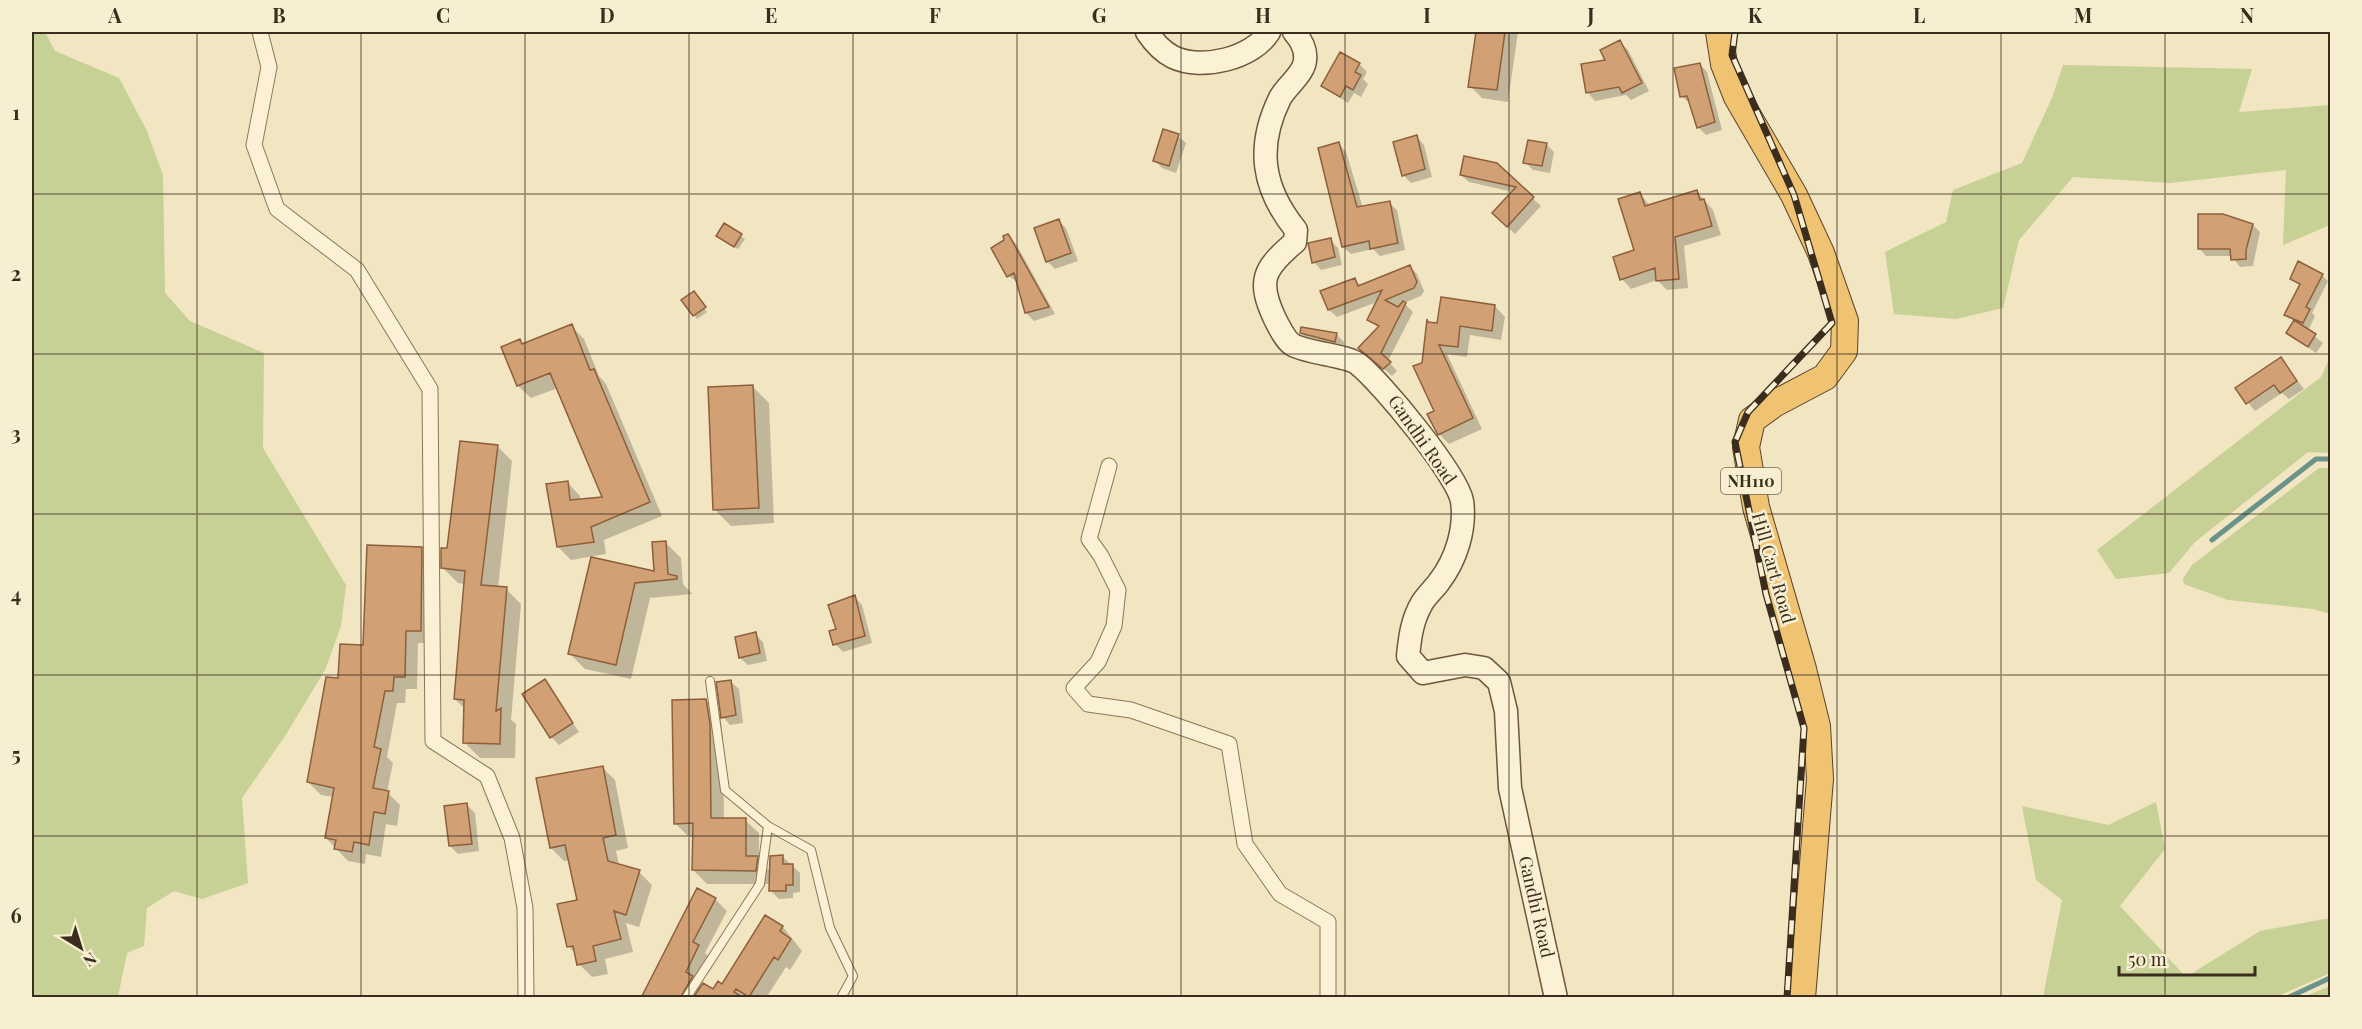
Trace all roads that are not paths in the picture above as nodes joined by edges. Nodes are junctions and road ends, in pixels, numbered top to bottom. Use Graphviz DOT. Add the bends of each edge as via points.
graph roads {
  1 [pos="260,32"];
  2 [pos="1147,32"];
  3 [pos="1269,32"];
  4 [pos="1294,32"];
  5 [pos="1719,32"];
  6 [pos="1109,466"];
  7 [pos="710,681"];
  8 [pos="768,826"];
  9 [pos="526,998"];
  10 [pos="686,998"];
  11 [pos="841,998"];
  12 [pos="1328,998"];
  13 [pos="1556,998"];
  14 [pos="1802,998"];
  1 -- 9 [label="street" via="269,67 254,145 277,209 357,270 429,389 433,741 487,776 512,838 525,908"];
  2 -- 3 [label="main road" via="1173,57 1205,64 1263,42"];
  4 -- 13 [label="main road, Gandhi Road" via="1304,44 1304,65 1281,97 1266,133 1265,175 1280,210 1296,230 1295,242 1267,273 1264,294 1290,344 1315,354 1356,362 1387,391 1462,500 1455,561 1422,603 1410,631 1408,656 1423,673 1465,665 1484,668 1499,682 1506,711 1509,788"];
  5 -- 14 [label="highway, Hill Cart Road / NH110" via="1724,64 1737,97 1794,195 1821,253 1845,321 1844,351 1825,377 1752,420 1746,447 1756,507 1816,726 1820,779"];
  6 -- 12 [label="street" via="1089,540 1118,590 1114,626 1098,662 1074,688 1088,704 1131,710 1229,744 1245,844 1280,894 1328,922"];
  7 -- 8 [label="lane" via="725,790"];
  8 -- 10 [label="lane" via="760,884"];
  8 -- 11 [label="lane" via="811,850 830,928 853,976"];
}
